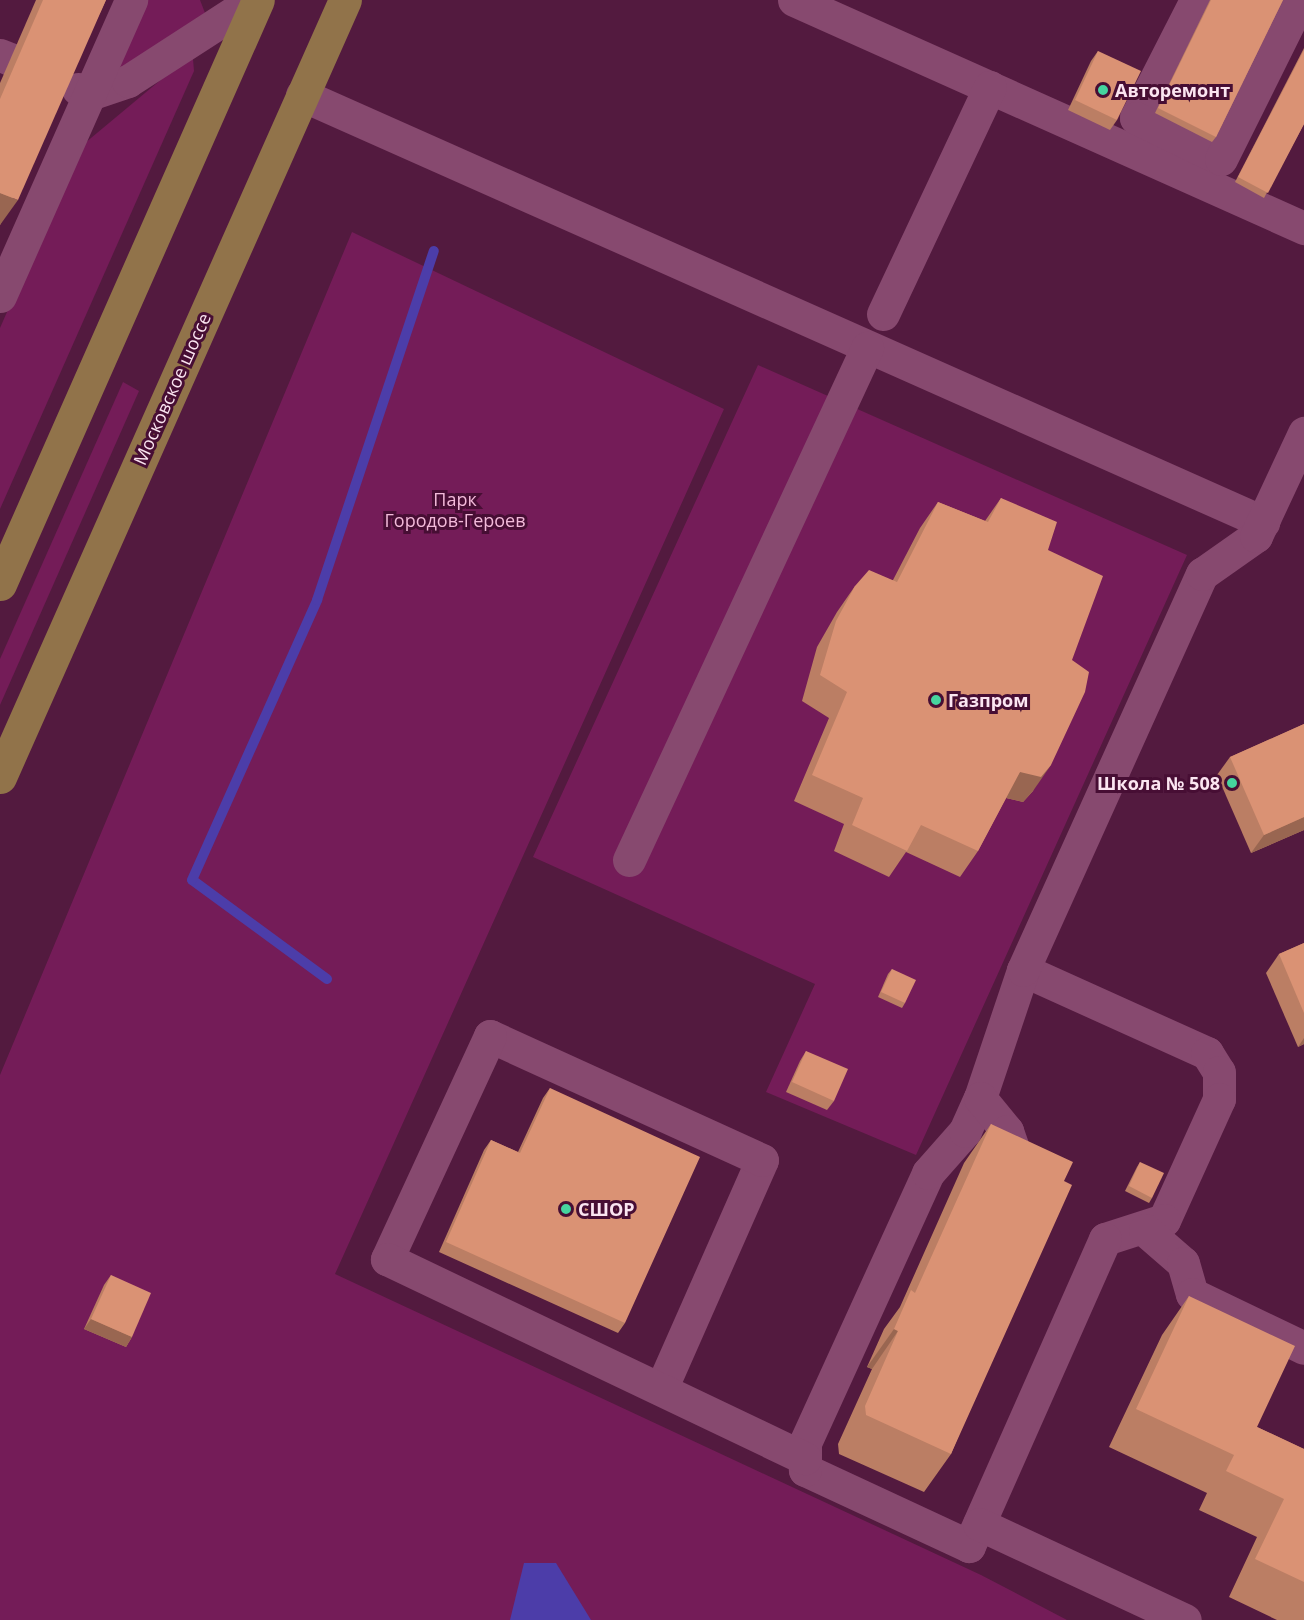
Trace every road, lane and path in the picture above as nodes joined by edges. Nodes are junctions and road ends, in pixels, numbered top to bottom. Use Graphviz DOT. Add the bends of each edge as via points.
graph roads {
  1 [pos="131,0"];
  2 [pos="253,0"];
  3 [pos="258,0"];
  4 [pos="345,0"];
  5 [pos="794,0"];
  6 [pos="1196,0"];
  7 [pos="1300,0"];
  8 [pos="847,10"];
  9 [pos="990,87"];
  10 [pos="77,88"];
  11 [pos="302,95"];
  12 [pos="1165,148"];
  13 [pos="1304,228"];
  14 [pos="0,296"];
  15 [pos="883,314"];
  16 [pos="867,348"];
  17 [pos="1304,433"];
  18 [pos="1263,522"];
  19 [pos="0,584"];
  20 [pos="0,777"];
  21 [pos="629,860"];
  22 [pos="1023,970"];
  23 [pos="980,1098"];
  24 [pos="1021,1184"];
  25 [pos="1145,1230"];
  26 [pos="1304,1347"];
  27 [pos="661,1389"];
  28 [pos="805,1458"];
  29 [pos="979,1524"];
  30 [pos="1185,1620"];
  1 -- 10 [label="street"];
  2 -- 10 [label="street" via="128,81"];
  3 -- 19 [label="main road"];
  4 -- 11 [label="main road, Московское шоссе"];
  5 -- 8 [label="street"];
  6 -- 12 [label="street" via="1136,118"];
  7 -- 12 [label="street" via="1221,159"];
  8 -- 9 [label="street"];
  9 -- 12 [label="street" via="1050,103"];
  9 -- 15 [label="street"];
  10 -- 14 [label="street"];
  11 -- 16 [label="street"];
  11 -- 20 [label="main road, Московское шоссе"];
  12 -- 13 [label="street"];
  16 -- 18 [label="street"];
  16 -- 21 [label="street"];
  17 -- 18 [label="street"];
  18 -- 22 [label="street" via="1256,536 1202,574"];
  22 -- 23 [label="street"];
  22 -- 25 [label="street" via="1207,1053 1219,1072 1219,1099 1164,1220"];
  23 -- 24 [label="street" via="1007,1131"];
  23 -- 28 [label="street" via="965,1131 928,1173 805,1443"];
  25 -- 26 [label="street" via="1183,1263 1192,1294"];
  25 -- 29 [label="street" via="1105,1239 998,1470"];
  27 -- 27 [label="street" via="387,1259 490,1036 762,1160"];
  27 -- 28 [label="street"];
  28 -- 29 [label="street" via="805,1470 969,1546"];
  29 -- 30 [label="street"];
}
